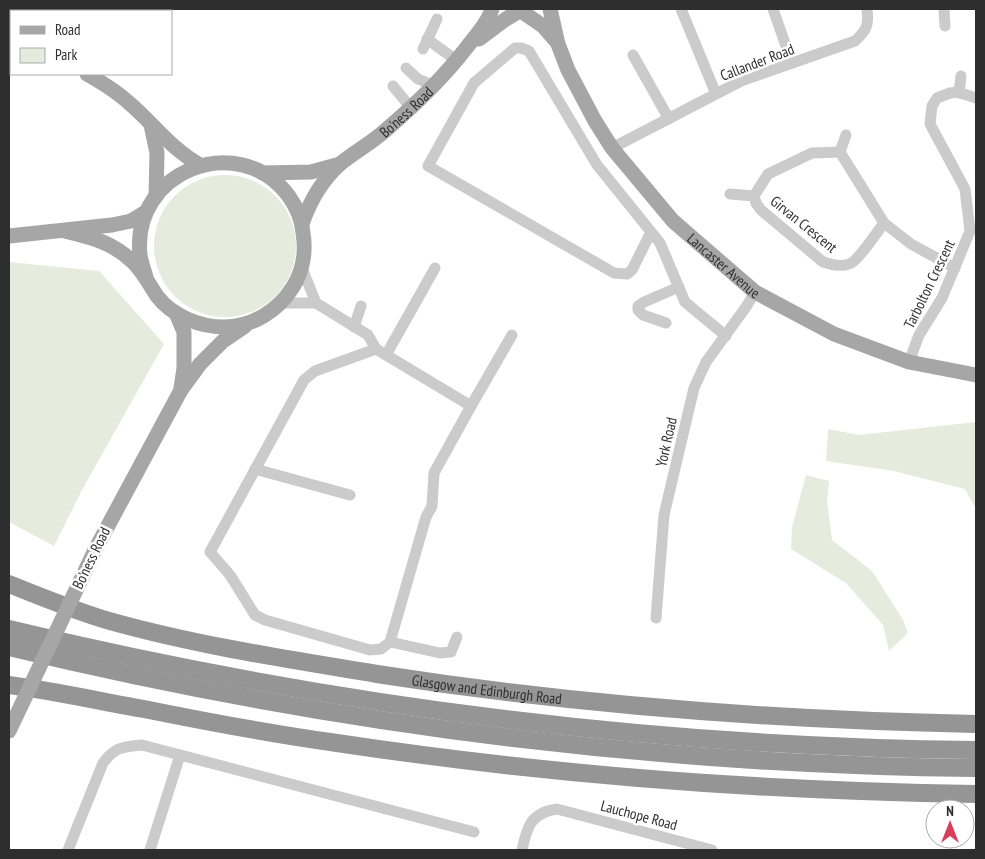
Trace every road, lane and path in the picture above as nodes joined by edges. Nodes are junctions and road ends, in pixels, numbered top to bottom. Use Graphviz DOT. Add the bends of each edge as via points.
graph roads {
  1 [pos="492,9"];
  2 [pos="550,9"];
  3 [pos="681,9"];
  4 [pos="773,9"];
  5 [pos="867,9"];
  6 [pos="944,9"];
  7 [pos="521,11"];
  8 [pos="437,19"];
  9 [pos="945,26"];
  10 [pos="558,44"];
  11 [pos="460,55"];
  12 [pos="633,55"];
  13 [pos="792,64"];
  14 [pos="406,68"];
  15 [pos="88,75"];
  16 [pos="961,76"];
  17 [pos="433,85"];
  18 [pos="393,86"];
  19 [pos="959,93"];
  20 [pos="716,94"];
  21 [pos="976,98"];
  22 [pos="411,108"];
  23 [pos="669,119"];
  24 [pos="151,124"];
  25 [pos="846,135"];
  26 [pos="612,148"];
  27 [pos="840,152"];
  28 [pos="340,164"];
  29 [pos="200,165"];
  30 [pos="263,173"];
  31 [pos="971,188"];
  32 [pos="730,194"];
  33 [pos="156,196"];
  34 [pos="754,196"];
  35 [pos="146,212"];
  36 [pos="302,224"];
  37 [pos="884,224"];
  38 [pos="65,231"];
  39 [pos="651,232"];
  40 [pos="973,232"];
  41 [pos="9,236"];
  42 [pos="302,268"];
  43 [pos="435,268"];
  44 [pos="955,268"];
  45 [pos="146,277"];
  46 [pos="679,287"];
  47 [pos="755,292"];
  48 [pos="281,303"];
  49 [pos="316,303"];
  50 [pos="362,306"];
  51 [pos="176,313"];
  52 [pos="249,323"];
  53 [pos="666,323"];
  54 [pos="354,327"];
  55 [pos="512,335"];
  56 [pos="726,336"];
  57 [pos="381,352"];
  58 [pos="909,362"];
  59 [pos="976,375"];
  60 [pos="181,390"];
  61 [pos="470,406"];
  62 [pos="255,469"];
  63 [pos="350,495"];
  64 [pos="9,584"];
  65 [pos="656,618"];
  66 [pos="9,629"];
  67 [pos="457,637"];
  68 [pos="390,642"];
  69 [pos="9,648"];
  70 [pos="9,685"];
  71 [pos="976,724"];
  72 [pos="9,730"];
  73 [pos="976,750"];
  74 [pos="180,755"];
  75 [pos="976,768"];
  76 [pos="976,794"];
  77 [pos="474,832"];
  78 [pos="68,850"];
  79 [pos="150,850"];
  80 [pos="522,850"];
  81 [pos="712,850"];
  1 -- 11 [label="main road, Bo'ness Road"];
  2 -- 10 [label="main road, Lancaster Avenue"];
  3 -- 20 [label="street"];
  4 -- 13 [label="street"];
  5 -- 13 [label="street, Callander Road" via="869,22 855,41"];
  6 -- 9 [label="street"];
  7 -- 10 [label="main road, Lancaster Avenue" via="543,26"];
  7 -- 11 [label="main road, Bo'ness Road" via="506,18"];
  8 -- 11 [label="street" via="425,44"];
  10 -- 26 [label="main road, Lancaster Avenue" via="568,70"];
  11 -- 17 [label="main road, Bo'ness Road"];
  12 -- 23 [label="street"];
  13 -- 20 [label="street, Callander Road" via="741,80"];
  14 -- 17 [label="street" via="418,79"];
  15 -- 24 [label="main road" via="129,102"];
  16 -- 19 [label="street"];
  17 -- 22 [label="main road, Bo'ness Road"];
  18 -- 22 [label="street"];
  19 -- 21 [label="street"];
  19 -- 31 [label="street, Tarbolton Crescent" via="937,98 932,106 930,124"];
  20 -- 23 [label="street, Callander Road"];
  22 -- 28 [label="main road, Bo'ness Road" via="376,139"];
  23 -- 26 [label="street, Callander Road"];
  24 -- 29 [label="main road" via="187,158"];
  24 -- 33 [label="main road" via="157,153"];
  25 -- 27 [label="street"];
  26 -- 47 [label="main road, Lancaster Avenue" via="673,221"];
  27 -- 34 [label="street, Girvan Crescent" via="812,153 768,174"];
  27 -- 37 [label="street"];
  28 -- 30 [label="main road, Bo'ness Road" via="311,172"];
  28 -- 36 [label="main road, Bo'ness Road" via="317,192"];
  29 -- 30 [label="main road" via="222,162 243,165"];
  29 -- 33 [label="main road" via="176,177"];
  30 -- 36 [label="main road" via="281,186 294,203"];
  31 -- 40 [label="street, Tarbolton Crescent"];
  32 -- 34 [label="street, Girvan Crescent"];
  33 -- 35 [label="main road"];
  34 -- 37 [label="street, Girvan Crescent" via="761,210 823,262 831,265 853,262"];
  35 -- 38 [label="main road" via="131,221"];
  35 -- 45 [label="main road" via="140,233 140,256"];
  36 -- 42 [label="main road" via="305,246"];
  37 -- 44 [label="street" via="911,244"];
  38 -- 41 [label="main road"];
  38 -- 45 [label="main road" via="102,241 132,262"];
  39 -- 39 [label="street" via="632,270 627,274 614,274 428,166 474,83 515,48 521,48 529,51 597,166"];
  39 -- 46 [label="street" via="660,243"];
  40 -- 44 [label="street, Tarbolton Crescent"];
  42 -- 48 [label="main road" via="294,287"];
  42 -- 49 [label="street"];
  43 -- 57 [label="street"];
  44 -- 58 [label="street, Tarbolton Crescent"];
  45 -- 51 [label="main road" via="158,297"];
  46 -- 53 [label="street" via="638,306 643,315"];
  46 -- 56 [label="street" via="685,302"];
  47 -- 56 [label="street, York Road"];
  47 -- 58 [label="main road, Lancaster Avenue" via="834,334"];
  48 -- 49 [label="street"];
  48 -- 52 [label="main road"];
  49 -- 54 [label="street"];
  50 -- 54 [label="street"];
  51 -- 52 [label="main road" via="199,324 224,327"];
  51 -- 60 [label="main road, Bo'ness Road" via="184,332"];
  52 -- 60 [label="main road, Bo'ness Road" via="217,347"];
  54 -- 57 [label="street" via="368,335"];
  55 -- 61 [label="street"];
  56 -- 65 [label="street, York Road" via="706,362 694,388 664,515"];
  57 -- 61 [label="street"];
  57 -- 62 [label="street" via="315,371 304,380"];
  58 -- 59 [label="main road, Lancaster Avenue"];
  60 -- 72 [label="main road, Bo'ness Road, bridge" via="96,548"];
  61 -- 68 [label="street" via="434,473 432,506"];
  62 -- 63 [label="street"];
  62 -- 68 [label="street" via="210,552 230,575 255,615 370,650 381,649"];
  64 -- 71 [label="highway, Glasgow and Edinburgh Road" via="72,609 149,631 271,656 412,679 689,710 820,719"];
  66 -- 73 [label="highway" via="230,677 497,718 764,742"];
  67 -- 68 [label="street" via="451,652 440,653"];
  69 -- 75 [label="highway" via="228,694 362,717 518,738 695,756"];
  70 -- 76 [label="highway" via="270,733 499,765 751,787"];
  74 -- 77 [label="street"];
  74 -- 78 [label="street" via="142,745 122,747 111,753 103,763"];
  74 -- 79 [label="street"];
  80 -- 81 [label="street, Lauchope Road" via="531,821 543,811 557,808"];
}
